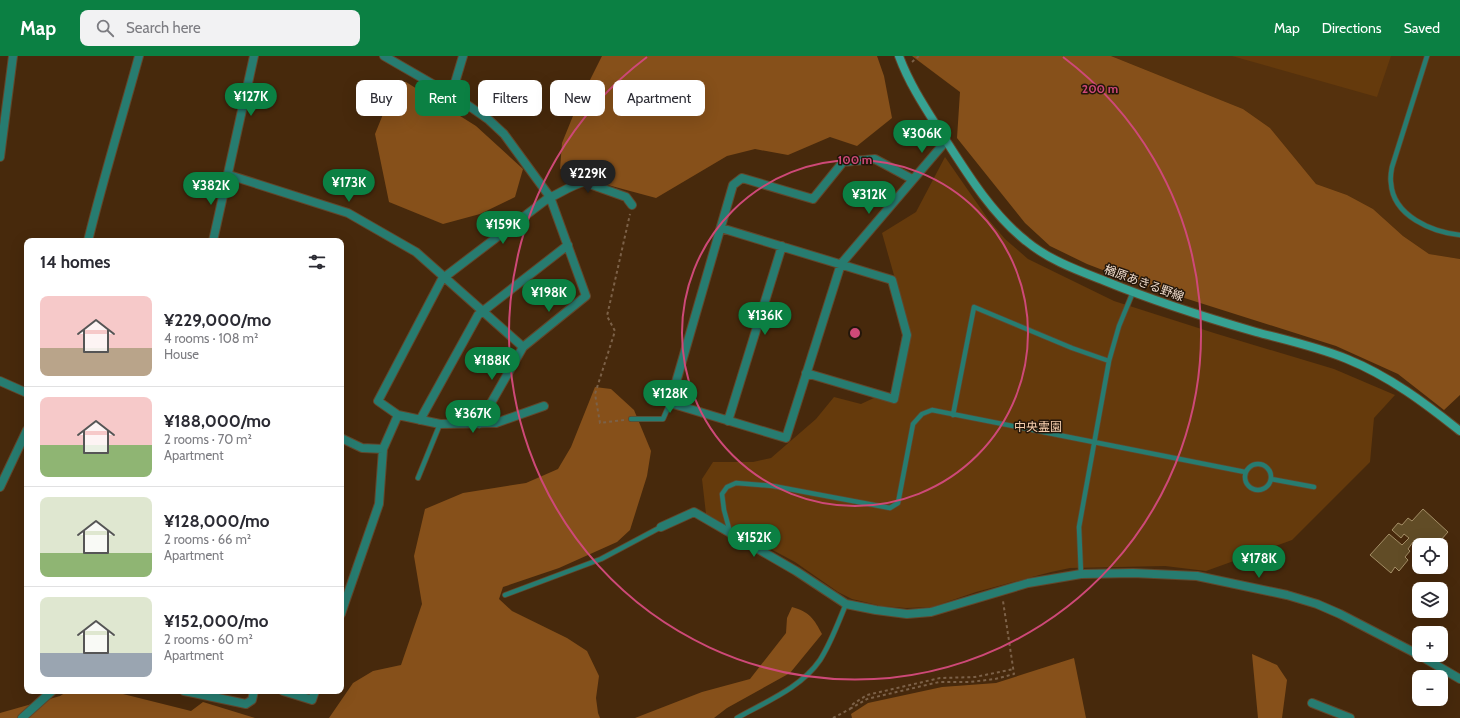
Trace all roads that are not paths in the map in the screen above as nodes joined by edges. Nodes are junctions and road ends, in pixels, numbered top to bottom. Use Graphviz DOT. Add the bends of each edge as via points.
graph roads {
  1 [pos="13,56"];
  2 [pos="139,56"];
  3 [pos="254,56"];
  4 [pos="384,56"];
  5 [pos="463,56"];
  6 [pos="899,56"];
  7 [pos="1426,56"];
  8 [pos="424,80"];
  9 [pos="456,80"];
  10 [pos="470,108"];
  11 [pos="2,117"];
  12 [pos="946,141"];
  13 [pos="0,157"];
  14 [pos="229,175"];
  15 [pos="912,179"];
  16 [pos="550,197"];
  17 [pos="632,205"];
  18 [pos="721,228"];
  19 [pos="1460,235"];
  20 [pos="89,238"];
  21 [pos="214,238"];
  22 [pos="568,245"];
  23 [pos="782,246"];
  24 [pos="841,264"];
  25 [pos="445,277"];
  26 [pos="1133,292"];
  27 [pos="483,311"];
  28 [pos="523,347"];
  29 [pos="1110,361"];
  30 [pos="806,373"];
  31 [pos="0,381"];
  32 [pos="24,391"];
  33 [pos="670,403"];
  34 [pos="544,406"];
  35 [pos="398,415"];
  36 [pos="953,415"];
  37 [pos="631,419"];
  38 [pos="420,420"];
  39 [pos="728,420"];
  40 [pos="440,424"];
  41 [pos="479,424"];
  42 [pos="1460,431"];
  43 [pos="24,436"];
  44 [pos="344,440"];
  45 [pos="1095,442"];
  46 [pos="383,449"];
  47 [pos="1245,472"];
  48 [pos="418,478"];
  49 [pos="1271,479"];
  50 [pos="0,487"];
  51 [pos="1314,487"];
  52 [pos="660,527"];
  53 [pos="730,532"];
  54 [pos="1081,574"];
  55 [pos="505,595"];
  56 [pos="344,598"];
  57 [pos="846,604"];
  58 [pos="1412,651"];
  59 [pos="1431,662"];
  60 [pos="1460,679"];
  61 [pos="49,694"];
  62 [pos="204,694"];
  63 [pos="253,694"];
  64 [pos="293,694"];
  65 [pos="314,694"];
  66 [pos="1312,703"];
  67 [pos="22,718"];
  68 [pos="736,718"];
  69 [pos="1350,718"];
  1 -- 11 [label="street"];
  2 -- 20 [label="street"];
  3 -- 14 [label="street"];
  4 -- 8 [label="street"];
  5 -- 9 [label="street"];
  6 -- 12 [label="main road, 楢原あきる野線" via="915,92"];
  7 -- 19 [label="lane" via="1392,167 1390,184 1403,210 1419,222 1433,230"];
  10 -- 16 [label="street" via="489,120 504,134"];
  11 -- 13 [label="street"];
  12 -- 15 [label="street"];
  12 -- 26 [label="main road, 楢原あきる野線" via="962,167 1005,222 1026,241 1064,265"];
  14 -- 21 [label="street"];
  14 -- 25 [label="street" via="348,213 416,252"];
  15 -- 18 [label="street" via="875,159 843,162 813,199 742,178 733,185"];
  15 -- 24 [label="street"];
  16 -- 17 [label="street" via="584,182 626,196"];
  16 -- 22 [label="street"];
  16 -- 25 [label="street"];
  18 -- 23 [label="street"];
  18 -- 33 [label="street"];
  22 -- 27 [label="street"];
  22 -- 28 [label="street" via="586,296"];
  23 -- 24 [label="street"];
  23 -- 39 [label="street"];
  24 -- 30 [label="street"];
  24 -- 30 [label="street" via="892,280 907,335 894,399"];
  25 -- 27 [label="street"];
  25 -- 35 [label="street" via="378,401"];
  26 -- 29 [label="lane" via="1119,326"];
  26 -- 42 [label="main road, 楢原あきる野線" via="1347,359 1392,381"];
  27 -- 28 [label="street"];
  27 -- 38 [label="street" via="478,315"];
  28 -- 41 [label="street"];
  29 -- 36 [label="lane" via="974,307"];
  29 -- 45 [label="lane"];
  30 -- 39 [label="street" via="786,438"];
  31 -- 32 [label="street"];
  33 -- 37 [label="lane" via="662,418"];
  33 -- 39 [label="street"];
  34 -- 41 [label="street" via="496,424"];
  35 -- 38 [label="street"];
  35 -- 46 [label="street"];
  36 -- 45 [label="lane"];
  36 -- 53 [label="lane" via="928,411 914,421 898,503 890,508 773,486 736,483 727,487 722,494"];
  38 -- 40 [label="street"];
  40 -- 41 [label="street"];
  40 -- 48 [label="lane"];
  43 -- 50 [label="street"];
  44 -- 46 [label="street" via="362,448"];
  45 -- 47 [label="lane"];
  45 -- 54 [label="lane" via="1079,527"];
  46 -- 56 [label="street" via="379,504"];
  47 -- 49 [label="lane" via="1251,465 1262,464 1269,470"];
  47 -- 49 [label="lane" via="1246,482 1254,490 1266,488"];
  49 -- 51 [label="lane"];
  52 -- 53 [label="street" via="691,511"];
  52 -- 55 [label="lane" via="601,559"];
  53 -- 57 [label="street"];
  54 -- 57 [label="street" via="1028,583 931,612 907,614"];
  54 -- 58 [label="street" via="1197,576 1286,595 1340,614"];
  57 -- 68 [label="lane" via="830,642 814,666 785,691"];
  59 -- 60 [label="street"];
  61 -- 67 [label="street"];
  62 -- 63 [label="street" via="246,704 252,700"];
  64 -- 65 [label="street" via="312,700"];
  66 -- 69 [label="street"];
}
